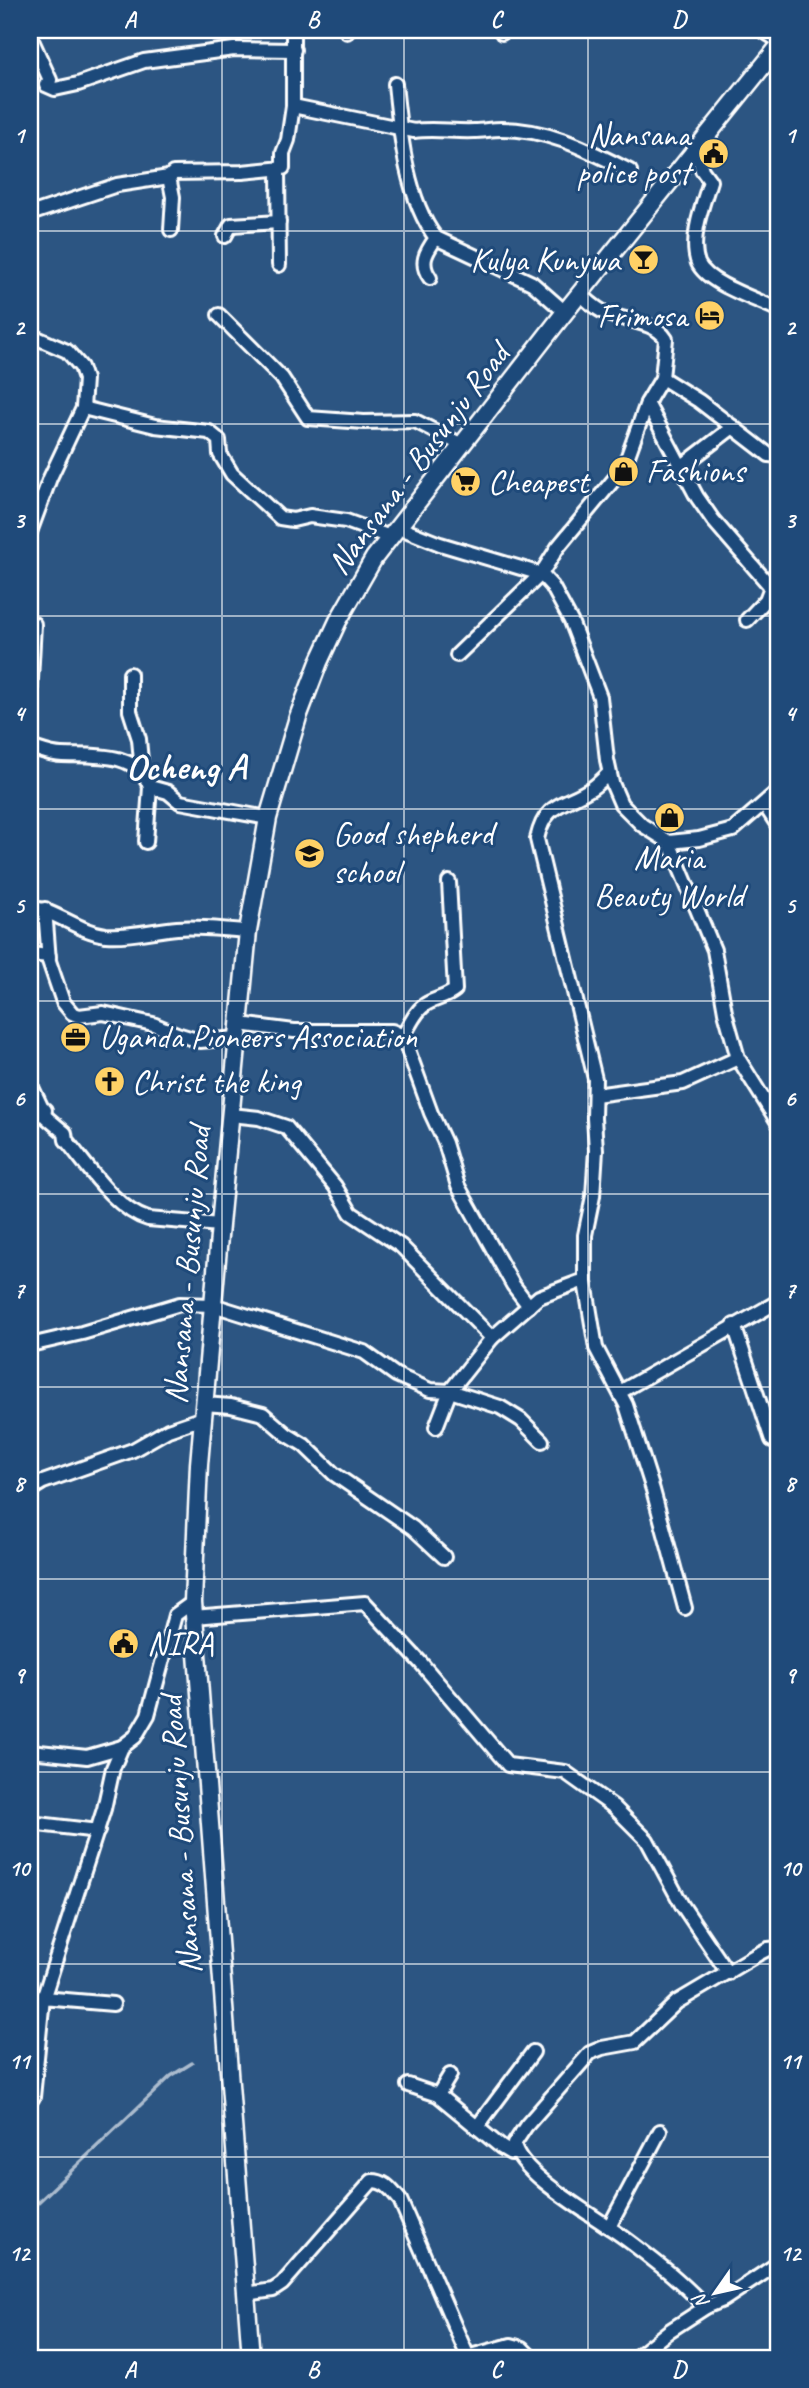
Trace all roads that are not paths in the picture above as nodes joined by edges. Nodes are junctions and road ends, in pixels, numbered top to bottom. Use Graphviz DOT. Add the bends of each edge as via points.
graph roads {
  1 [pos="293,30"];
  2 [pos="762,30"];
  3 [pos="30,36"];
  4 [pos="779,46"];
  5 [pos="294,50"];
  6 [pos="395,84"];
  7 [pos="293,106"];
  8 [pos="400,129"];
  9 [pos="696,148"];
  10 [pos="278,170"];
  11 [pos="630,171"];
  12 [pos="169,177"];
  13 [pos="30,214"];
  14 [pos="279,222"];
  15 [pos="171,230"];
  16 [pos="225,236"];
  17 [pos="436,238"];
  18 [pos="279,265"];
  19 [pos="430,278"];
  20 [pos="580,295"];
  21 [pos="779,310"];
  22 [pos="565,312"];
  23 [pos="219,315"];
  24 [pos="30,335"];
  25 [pos="662,377"];
  26 [pos="647,403"];
  27 [pos="83,408"];
  28 [pos="733,427"];
  29 [pos="462,445"];
  30 [pos="779,456"];
  31 [pos="681,467"];
  32 [pos="30,532"];
  33 [pos="395,532"];
  34 [pos="541,574"];
  35 [pos="747,620"];
  36 [pos="34,624"];
  37 [pos="457,655"];
  38 [pos="130,674"];
  39 [pos="30,698"];
  40 [pos="30,747"];
  41 [pos="142,772"];
  42 [pos="609,773"];
  43 [pos="150,787"];
  44 [pos="779,790"];
  45 [pos="764,804"];
  46 [pos="268,818"];
  47 [pos="779,827"];
  48 [pos="146,842"];
  49 [pos="669,842"];
  50 [pos="449,882"];
  51 [pos="30,906"];
  52 [pos="45,909"];
  53 [pos="248,931"];
  54 [pos="30,954"];
  55 [pos="49,956"];
  56 [pos="239,1031"];
  57 [pos="403,1036"];
  58 [pos="738,1058"];
  59 [pos="30,1083"];
  60 [pos="595,1095"];
  61 [pos="45,1110"];
  62 [pos="231,1115"];
  63 [pos="30,1120"];
  64 [pos="779,1124"];
  65 [pos="220,1225"];
  66 [pos="585,1282"];
  67 [pos="779,1301"];
  68 [pos="213,1305"];
  69 [pos="529,1306"];
  70 [pos="734,1325"];
  71 [pos="492,1338"];
  72 [pos="30,1345"];
  73 [pos="450,1391"];
  74 [pos="620,1392"];
  75 [pos="203,1411"];
  76 [pos="436,1427"];
  77 [pos="772,1440"];
  78 [pos="542,1441"];
  79 [pos="30,1490"];
  80 [pos="444,1556"];
  81 [pos="685,1608"];
  82 [pos="193,1609"];
  83 [pos="122,1747"];
  84 [pos="30,1751"];
  85 [pos="30,1823"];
  86 [pos="98,1831"];
  87 [pos="779,1948"];
  88 [pos="728,1973"];
  89 [pos="36,1999"];
  90 [pos="113,2004"];
  91 [pos="533,2052"];
  92 [pos="450,2075"];
  93 [pos="408,2085"];
  94 [pos="438,2095"];
  95 [pos="30,2101"];
  96 [pos="477,2127"];
  97 [pos="660,2131"];
  98 [pos="517,2153"];
  99 [pos="609,2227"];
  100 [pos="779,2263"];
  101 [pos="246,2294"];
  102 [pos="706,2307"];
  103 [pos="643,2356"];
  104 [pos="466,2357"];
  105 [pos="251,2358"];
  106 [pos="532,2358"];
  1 -- 5 [label="street"];
  2 -- 4 [label="street"];
  3 -- 5 [label="street" via="50,80 46,85 55,89 144,61 234,50"];
  4 -- 9 [label="main road, Nansana - Busunju Road"];
  5 -- 7 [label="street"];
  6 -- 8 [label="street"];
  7 -- 8 [label="street"];
  7 -- 10 [label="street" via="285,164"];
  8 -- 11 [label="street" via="500,128 549,134"];
  8 -- 17 [label="street" via="414,191"];
  9 -- 20 [label="main road, Nansana - Busunju Road"];
  9 -- 21 [label="street" via="710,181 696,235 698,263 726,286"];
  10 -- 12 [label="street" via="173,173"];
  10 -- 14 [label="street"];
  12 -- 13 [label="street" via="117,185"];
  12 -- 15 [label="street"];
  14 -- 16 [label="street" via="231,225"];
  14 -- 18 [label="street"];
  17 -- 19 [label="street" via="424,261"];
  17 -- 22 [label="street" via="532,284"];
  20 -- 22 [label="main road, Nansana - Busunju Road"];
  20 -- 25 [label="street" via="606,314 663,334"];
  22 -- 29 [label="main road, Nansana - Busunju Road"];
  23 -- 29 [label="street" via="282,378 308,418 415,421"];
  24 -- 27 [label="street" via="75,359 85,379"];
  25 -- 26 [label="street"];
  25 -- 28 [label="street"];
  26 -- 31 [label="street"];
  26 -- 34 [label="street" via="625,464"];
  27 -- 32 [label="street"];
  27 -- 33 [label="street" via="155,426 209,432 219,440 220,454 232,474 281,519 310,516"];
  28 -- 30 [label="street" via="769,455"];
  28 -- 31 [label="street"];
  29 -- 33 [label="main road, Nansana - Busunju Road"];
  31 -- 35 [label="street" via="713,520 771,587 766,600"];
  33 -- 34 [label="street"];
  33 -- 46 [label="main road, Nansana - Busunju Road" via="374,558 319,662"];
  34 -- 37 [label="street"];
  34 -- 42 [label="street" via="571,621 600,697"];
  36 -- 39 [label="street"];
  38 -- 41 [label="street" via="130,711"];
  40 -- 41 [label="street" via="58,755 127,761"];
  41 -- 43 [label="street"];
  42 -- 49 [label="street" via="621,804"];
  42 -- 60 [label="street" via="592,788 551,808 537,839 595,1079"];
  43 -- 46 [label="street" via="168,792 180,802"];
  43 -- 48 [label="street"];
  44 -- 45 [label="street"];
  45 -- 47 [label="street"];
  45 -- 49 [label="street" via="733,830"];
  46 -- 53 [label="main road, Nansana - Busunju Road"];
  49 -- 58 [label="street" via="714,950"];
  50 -- 57 [label="street" via="454,990 427,1003"];
  51 -- 52 [label="street"];
  52 -- 53 [label="street" via="104,934 178,928"];
  52 -- 55 [label="street"];
  53 -- 56 [label="main road, Nansana - Busunju Road"];
  54 -- 55 [label="street"];
  55 -- 56 [label="street" via="63,1002 79,1016 103,1013 200,1041"];
  56 -- 57 [label="street" via="392,1031"];
  56 -- 62 [label="main road, Nansana - Busunju Road"];
  57 -- 69 [label="street" via="458,1186"];
  58 -- 60 [label="street" via="683,1083"];
  58 -- 64 [label="street"];
  59 -- 61 [label="street"];
  60 -- 66 [label="street" via="596,1150 585,1235"];
  61 -- 63 [label="street"];
  61 -- 65 [label="street" via="105,1189 137,1216"];
  62 -- 65 [label="main road, Nansana - Busunju Road"];
  62 -- 71 [label="street" via="286,1127 335,1186 351,1213 401,1246"];
  65 -- 68 [label="main road, Nansana - Busunju Road"];
  66 -- 69 [label="street" via="545,1293"];
  66 -- 74 [label="street" via="596,1349"];
  67 -- 70 [label="street"];
  68 -- 72 [label="street" via="180,1304"];
  68 -- 73 [label="street" via="364,1352 407,1380 430,1390"];
  68 -- 75 [label="main road, Nansana - Busunju Road"];
  69 -- 71 [label="street"];
  70 -- 74 [label="street"];
  70 -- 77 [label="street"];
  71 -- 73 [label="street"];
  73 -- 76 [label="street"];
  73 -- 78 [label="street" via="500,1407"];
  74 -- 81 [label="street"];
  75 -- 79 [label="street" via="133,1450"];
  75 -- 80 [label="street" via="230,1406 263,1414"];
  75 -- 82 [label="main road, Nansana - Busunju Road"];
  82 -- 83 [label="street" via="175,1615 148,1716 135,1737"];
  82 -- 88 [label="street" via="365,1603 508,1765 565,1772 614,1807 647,1840 682,1905"];
  82 -- 101 [label="main road, Nansana - Busunju Road"];
  83 -- 84 [label="street" via="87,1757"];
  83 -- 86 [label="street"];
  85 -- 86 [label="street"];
  86 -- 89 [label="street"];
  87 -- 88 [label="street" via="768,1949"];
  88 -- 98 [label="street" via="677,2002 635,2042 590,2053 519,2136 514,2144"];
  89 -- 90 [label="street"];
  89 -- 95 [label="street"];
  91 -- 96 [label="street"];
  92 -- 94 [label="street"];
  93 -- 94 [label="street"];
  94 -- 96 [label="street"];
  96 -- 98 [label="street" via="501,2147"];
  97 -- 99 [label="street"];
  98 -- 99 [label="street" via="530,2169"];
  99 -- 102 [label="street"];
  100 -- 102 [label="street"];
  101 -- 104 [label="street" via="282,2284 372,2181 380,2181 400,2200"];
  101 -- 105 [label="main road, Nansana - Busunju Road"];
  102 -- 103 [label="street" via="669,2331"];
  104 -- 106 [label="street" via="512,2345"];
}
